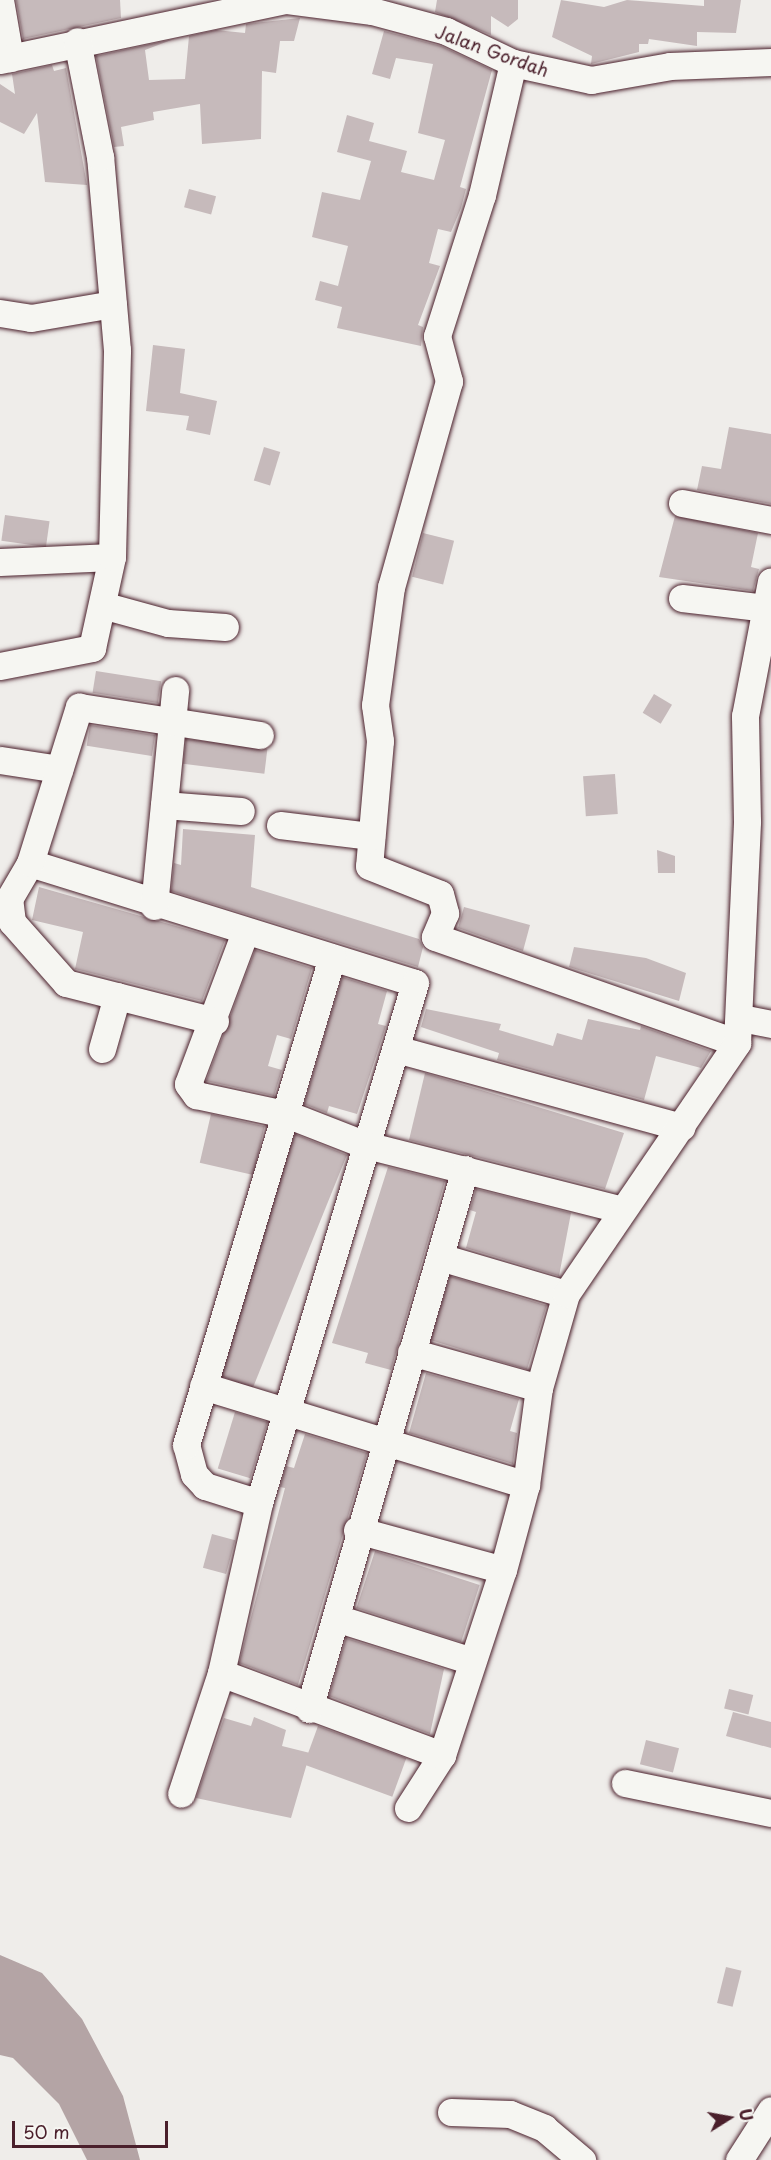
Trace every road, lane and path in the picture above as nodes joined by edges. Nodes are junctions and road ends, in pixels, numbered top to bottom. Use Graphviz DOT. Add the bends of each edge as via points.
graph roads {
  1 [pos="0,0"];
  2 [pos="285,0"];
  3 [pos="335,1"];
  4 [pos="233,5"];
  5 [pos="77,41"];
  6 [pos="5,59"];
  7 [pos="771,62"];
  8 [pos="513,63"];
  9 [pos="113,304"];
  10 [pos="0,313"];
  11 [pos="682,503"];
  12 [pos="771,520"];
  13 [pos="112,557"];
  14 [pos="0,562"];
  15 [pos="771,582"];
  16 [pos="682,598"];
  17 [pos="102,605"];
  18 [pos="767,608"];
  19 [pos="225,627"];
  20 [pos="0,666"];
  21 [pos="175,690"];
  22 [pos="171,723"];
  23 [pos="260,735"];
  24 [pos="0,760"];
  25 [pos="59,769"];
  26 [pos="164,805"];
  27 [pos="241,811"];
  28 [pos="280,825"];
  29 [pos="371,836"];
  30 [pos="30,863"];
  31 [pos="5,892"];
  32 [pos="154,906"];
  33 [pos="244,932"];
  34 [pos="332,957"];
  35 [pos="117,996"];
  36 [pos="215,1021"];
  37 [pos="771,1024"];
  38 [pos="739,1030"];
  39 [pos="396,1048"];
  40 [pos="102,1049"];
  41 [pos="289,1115"];
  42 [pos="682,1127"];
  43 [pos="366,1145"];
  44 [pos="465,1169"];
  45 [pos="619,1209"];
  46 [pos="440,1257"];
  47 [pos="566,1293"];
  48 [pos="411,1352"];
  49 [pos="203,1386"];
  50 [pos="539,1388"];
  51 [pos="286,1414"];
  52 [pos="383,1440"];
  53 [pos="526,1485"];
  54 [pos="259,1503"];
  55 [pos="357,1530"];
  56 [pos="502,1570"];
  57 [pos="336,1618"];
  58 [pos="472,1661"];
  59 [pos="220,1673"];
  60 [pos="309,1709"];
  61 [pos="442,1755"];
  62 [pos="625,1783"];
  63 [pos="181,1794"];
  64 [pos="408,1808"];
  65 [pos="771,1813"];
  66 [pos="771,2110"];
  67 [pos="451,2112"];
  68 [pos="582,2160"];
  69 [pos="739,2160"];
  1 -- 6 [label="street"];
  2 -- 3 [label="street, Jalan Gordah"];
  2 -- 4 [label="street, Jalan Gordah"];
  3 -- 8 [label="street, Jalan Gordah" via="446,31"];
  4 -- 5 [label="street, Jalan Gordah"];
  5 -- 6 [label="street, Jalan Gordah"];
  5 -- 9 [label="street" via="100,157"];
  7 -- 8 [label="street, Jalan Gordah" via="670,66 591,80"];
  8 -- 29 [label="street" via="482,195 437,336 451,375 392,587 375,705 380,741"];
  9 -- 10 [label="street" via="32,318"];
  9 -- 13 [label="street" via="117,350"];
  11 -- 12 [label="street"];
  13 -- 14 [label="street"];
  13 -- 17 [label="street"];
  15 -- 18 [label="street"];
  16 -- 18 [label="street"];
  17 -- 19 [label="street" via="168,623"];
  17 -- 20 [label="street" via="92,648"];
  18 -- 38 [label="street" via="745,716"];
  21 -- 22 [label="street"];
  22 -- 23 [label="street"];
  22 -- 25 [label="street" via="79,707"];
  22 -- 26 [label="street"];
  24 -- 25 [label="street"];
  25 -- 30 [label="street"];
  26 -- 27 [label="street"];
  26 -- 32 [label="street"];
  28 -- 29 [label="street"];
  29 -- 38 [label="street" via="371,868 442,898 445,913 435,937"];
  30 -- 31 [label="street"];
  30 -- 32 [label="street"];
  31 -- 35 [label="street" via="12,922 58,977"];
  32 -- 33 [label="street"];
  33 -- 34 [label="street"];
  33 -- 36 [label="street"];
  34 -- 39 [label="street" via="415,983"];
  34 -- 41 [label="street"];
  35 -- 36 [label="street"];
  35 -- 40 [label="street"];
  36 -- 41 [label="street" via="188,1084 193,1091"];
  37 -- 38 [label="street"];
  38 -- 42 [label="street"];
  39 -- 42 [label="street"];
  39 -- 43 [label="street"];
  41 -- 43 [label="street"];
  41 -- 49 [label="street"];
  42 -- 45 [label="street"];
  43 -- 44 [label="street"];
  43 -- 51 [label="street"];
  44 -- 45 [label="street"];
  44 -- 46 [label="street"];
  45 -- 47 [label="street"];
  46 -- 47 [label="street"];
  46 -- 48 [label="street"];
  47 -- 50 [label="street"];
  48 -- 50 [label="street"];
  48 -- 52 [label="street"];
  49 -- 51 [label="street"];
  49 -- 54 [label="street" via="186,1445 194,1474 205,1486"];
  50 -- 53 [label="street"];
  51 -- 52 [label="street"];
  51 -- 54 [label="street"];
  52 -- 53 [label="street"];
  52 -- 55 [label="street"];
  53 -- 56 [label="street"];
  54 -- 59 [label="street"];
  55 -- 56 [label="street"];
  55 -- 57 [label="street"];
  56 -- 58 [label="street"];
  57 -- 58 [label="street"];
  57 -- 60 [label="street"];
  58 -- 61 [label="street"];
  59 -- 60 [label="street"];
  59 -- 63 [label="street"];
  60 -- 61 [label="street"];
  61 -- 64 [label="street"];
  62 -- 65 [label="street"];
  66 -- 69 [label="street"];
  67 -- 68 [label="street" via="510,2114 544,2128"];
}
